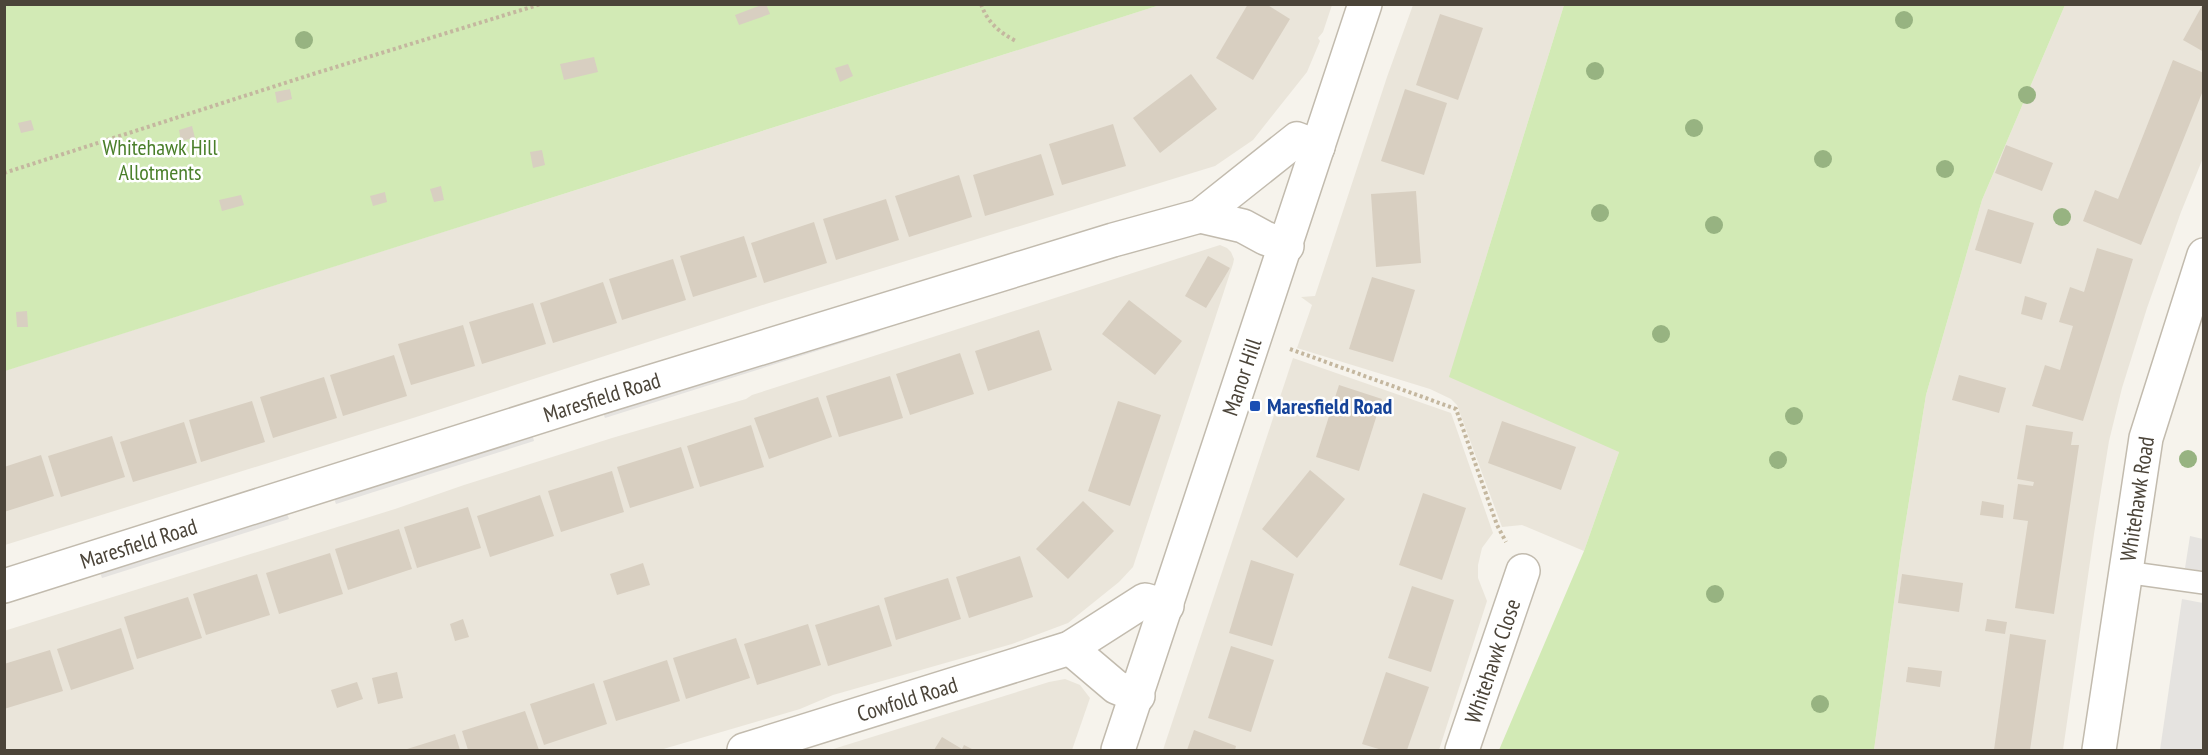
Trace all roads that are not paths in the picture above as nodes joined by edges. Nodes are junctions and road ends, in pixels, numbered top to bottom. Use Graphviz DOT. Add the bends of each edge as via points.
graph roads {
  1 [pos="1365,4"];
  2 [pos="1318,147"];
  3 [pos="1200,216"];
  4 [pos="1287,246"];
  5 [pos="2204,255"];
  6 [pos="2197,296"];
  7 [pos="1523,571"];
  8 [pos="2125,572"];
  9 [pos="2204,583"];
  10 [pos="4,586"];
  11 [pos="1167,606"];
  12 [pos="1070,648"];
  13 [pos="1138,696"];
  14 [pos="744,750"];
  15 [pos="1118,750"];
  16 [pos="1462,750"];
  17 [pos="2099,750"];
  1 -- 2 [label="street, Manor Hill"];
  2 -- 3 [label="street, Maresfield Road" via="1297,140"];
  2 -- 4 [label="street, Manor Hill"];
  3 -- 4 [label="street, Maresfield Road" via="1243,226"];
  3 -- 10 [label="street, Maresfield Road" via="601,398"];
  4 -- 11 [label="street, Manor Hill"];
  5 -- 6 [label="street, Whitehawk Road"];
  6 -- 8 [label="street, Whitehawk Road" via="2146,438"];
  7 -- 16 [label="street, Whitehawk Close"];
  8 -- 9 [label="lane"];
  8 -- 17 [label="street, Whitehawk Road"];
  11 -- 12 [label="street, Cowfold Road" via="1145,600"];
  11 -- 13 [label="street, Manor Hill"];
  12 -- 13 [label="street" via="1116,687"];
  12 -- 14 [label="street, Cowfold Road"];
  13 -- 15 [label="street, Manor Hill"];
}
